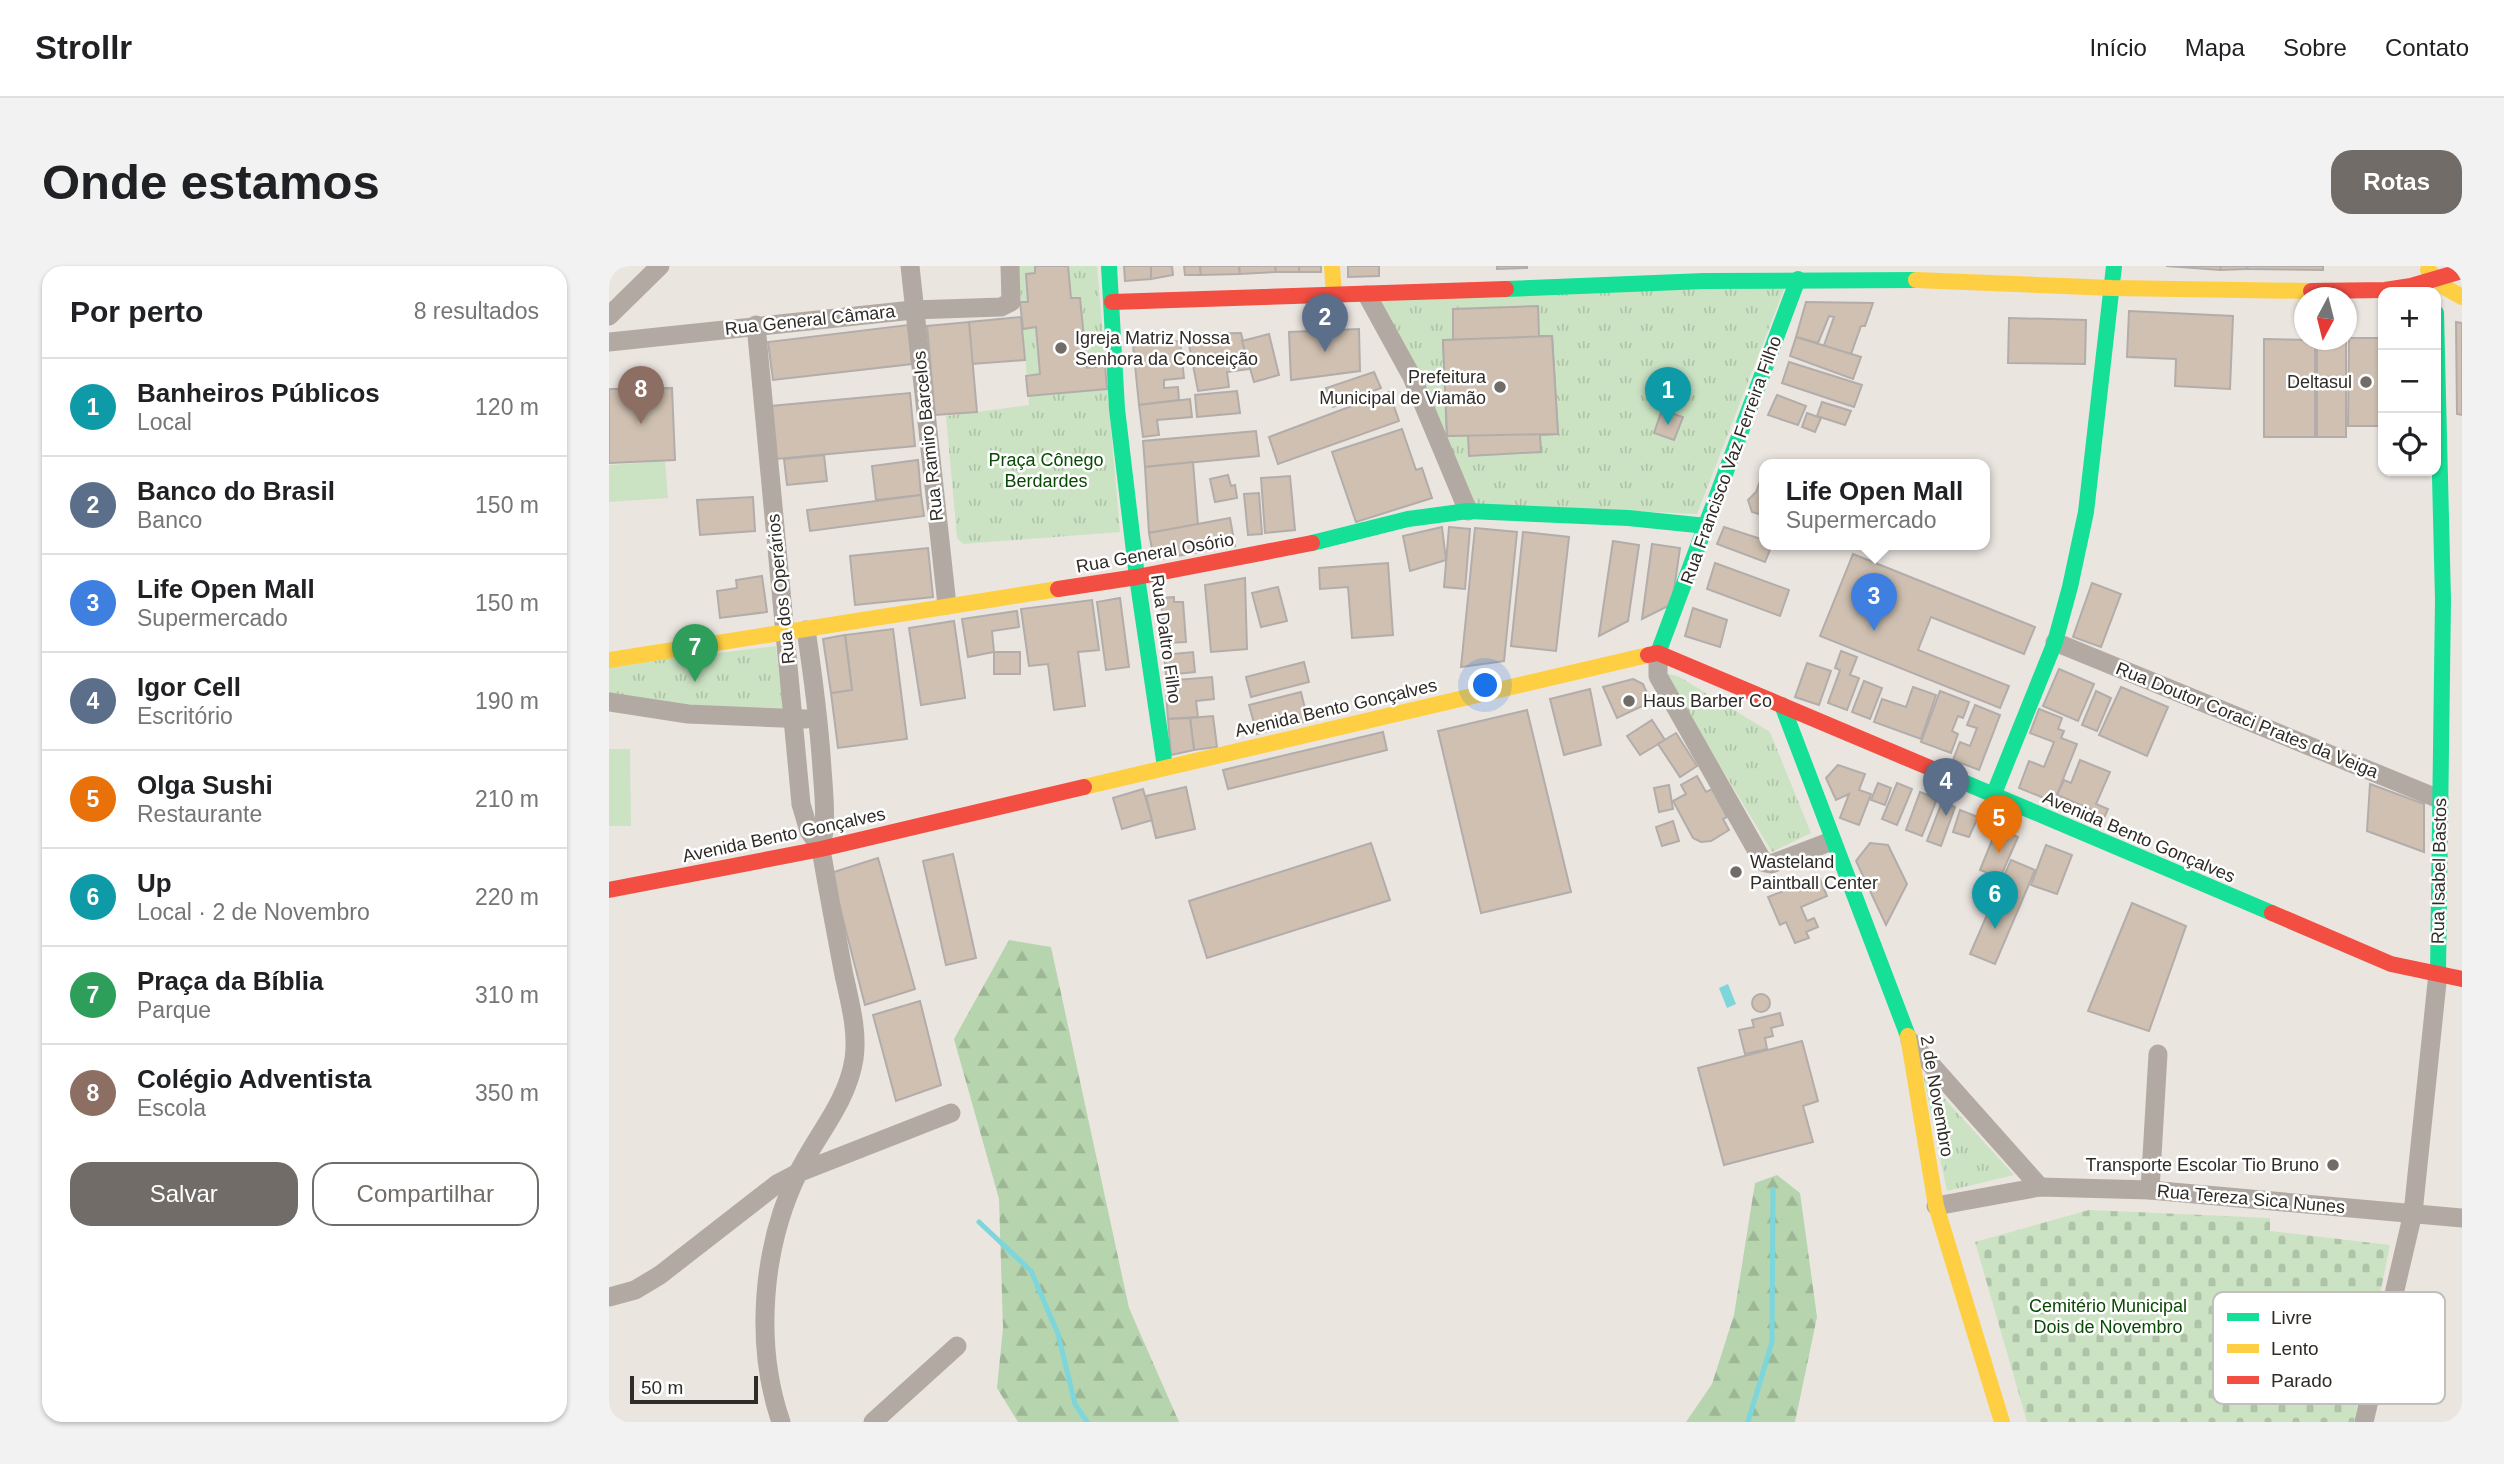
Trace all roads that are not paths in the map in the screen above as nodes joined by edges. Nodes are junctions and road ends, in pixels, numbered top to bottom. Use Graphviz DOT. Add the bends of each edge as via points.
graph roads {
  1 [pos="660,266"];
  2 [pos="910,266"];
  3 [pos="1010,266"];
  4 [pos="1108,266"];
  5 [pos="1332,266"];
  6 [pos="2114,266"];
  7 [pos="2462,271"];
  8 [pos="1800,272"];
  9 [pos="2432,279"];
  10 [pos="2112,288"];
  11 [pos="1367,295"];
  12 [pos="1334,296"];
  13 [pos="2462,297"];
  14 [pos="1112,302"];
  15 [pos="913,310"];
  16 [pos="609,316"];
  17 [pos="756,325"];
  18 [pos="609,342"];
  19 [pos="2437,350"];
  20 [pos="1468,511"];
  21 [pos="1707,526"];
  22 [pos="1137,578"];
  23 [pos="947,605"];
  24 [pos="806,630"];
  25 [pos="786,633"];
  26 [pos="2055,642"];
  27 [pos="1658,653"];
  28 [pos="609,660"];
  29 [pos="609,702"];
  30 [pos="1782,705"];
  31 [pos="819,718"];
  32 [pos="794,720"];
  33 [pos="1165,767"];
  34 [pos="1993,796"];
  35 [pos="2439,799"];
  36 [pos="1832,841"];
  37 [pos="821,849"];
  38 [pos="609,890"];
  39 [pos="2462,965"];
  40 [pos="2438,973"];
  41 [pos="2462,979"];
  42 [pos="1910,1041"];
  43 [pos="2158,1054"];
  44 [pos="951,1113"];
  45 [pos="814,1147"];
  46 [pos="844,1155"];
  47 [pos="798,1173"];
  48 [pos="2040,1187"];
  49 [pos="2150,1190"];
  50 [pos="1936,1206"];
  51 [pos="2413,1213"];
  52 [pos="2462,1218"];
  53 [pos="2394,1292"];
  54 [pos="609,1297"];
  55 [pos="957,1346"];
  56 [pos="2368,1404"];
  57 [pos="781,1422"];
  58 [pos="873,1422"];
  59 [pos="2003,1422"];
  60 [pos="2364,1422"];
  1 -- 16 [label="street"];
  2 -- 15 [label="street, Rua Ramiro Barcelos"];
  3 -- 15 [label="street, Rua General Câmara" via="1011,302 1001,307"];
  4 -- 14 [label="main road, Rua Daltro Filho"];
  5 -- 12 [label="main road"];
  6 -- 10 [label="main road"];
  7 -- 9 [label="main road"];
  8 -- 10 [label="main road"];
  8 -- 11 [label="main road"];
  8 -- 21 [label="main road, Rua Francisco Vaz Ferreira Filho"];
  9 -- 10 [label="main road" via="2385,290 2346,292"];
  9 -- 13 [label="main road"];
  10 -- 26 [label="main road" via="2086,512"];
  11 -- 12 [label="main road"];
  11 -- 20 [label="street" via="1412,377"];
  12 -- 14 [label="main road"];
  14 -- 22 [label="main road, Rua Daltro Filho" via="1117,409"];
  15 -- 17 [label="street, Rua General Câmara"];
  15 -- 23 [label="street, Rua Ramiro Barcelos"];
  17 -- 18 [label="street, Rua General Câmara"];
  17 -- 25 [label="street, Rua dos Operários"];
  19 -- 35 [label="main road, Rua Isabel Bastos" via="2443,600"];
  20 -- 21 [label="main road, Rua General Osório"];
  20 -- 22 [label="main road, Rua General Osório" via="1408,519 1328,540"];
  21 -- 27 [label="main road, Rua Francisco Vaz Ferreira Filho"];
  22 -- 23 [label="main road, Rua General Osório"];
  22 -- 33 [label="main road, Rua Daltro Filho"];
  23 -- 24 [label="main road, Rua General Osório"];
  24 -- 25 [label="main road, Rua General Osório"];
  24 -- 31 [label="street, Rua dos Operários"];
  25 -- 28 [label="main road, Rua General Osório"];
  25 -- 32 [label="street, Rua dos Operários"];
  26 -- 34 [label="main road"];
  26 -- 35 [label="street, Rua Doutor Coraci Prates da Veiga"];
  27 -- 30 [label="main road, Avenida Bento Gonçalves"];
  27 -- 33 [label="main road, Avenida Bento Gonçalves"];
  27 -- 36 [label="street" via="1658,676 1765,863"];
  29 -- 32 [label="street" via="688,714"];
  30 -- 34 [label="main road, Avenida Bento Gonçalves"];
  30 -- 36 [label="main road, 2 de Novembro"];
  31 -- 32 [label="street"];
  31 -- 37 [label="street, Rua dos Operários" via="825,804"];
  32 -- 37 [label="street, Rua dos Operários" via="801,804 809,831"];
  33 -- 37 [label="main road, Avenida Bento Gonçalves"];
  34 -- 40 [label="main road, Avenida Bento Gonçalves" via="2391,964"];
  35 -- 40 [label="main road, Rua Isabel Bastos"];
  36 -- 42 [label="main road, 2 de Novembro"];
  37 -- 38 [label="main road, Avenida Bento Gonçalves"];
  37 -- 45 [label="street, Rua dos Operários" via="855,1028 854,1059 843,1099"];
  39 -- 40 [label="main road, Avenida Bento Gonçalves"];
  40 -- 41 [label="main road, Avenida Bento Gonçalves"];
  40 -- 51 [label="street, Rua Isabel Bastos"];
  42 -- 48 [label="street"];
  42 -- 50 [label="main road, 2 de Novembro"];
  43 -- 49 [label="street"];
  44 -- 46 [label="street"];
  45 -- 46 [label="street"];
  45 -- 47 [label="street, Rua dos Operários"];
  46 -- 47 [label="street"];
  47 -- 54 [label="street" via="777,1184 660,1275 635,1290"];
  47 -- 57 [label="street, Rua dos Operários" via="772,1242 766,1295 766,1346"];
  48 -- 49 [label="street, Rua Tereza Sica Nunes"];
  48 -- 50 [label="street, Rua Tereza Sica Nunes"];
  49 -- 51 [label="street, Rua Tereza Sica Nunes"];
  50 -- 59 [label="main road, 2 de Novembro"];
  51 -- 52 [label="street, Rua Tereza Sica Nunes"];
  51 -- 53 [label="street, Rua Isabel Bastos"];
  55 -- 58 [label="street"];
  56 -- 60 [label="street, Rua Isabel Bastos"];
}
